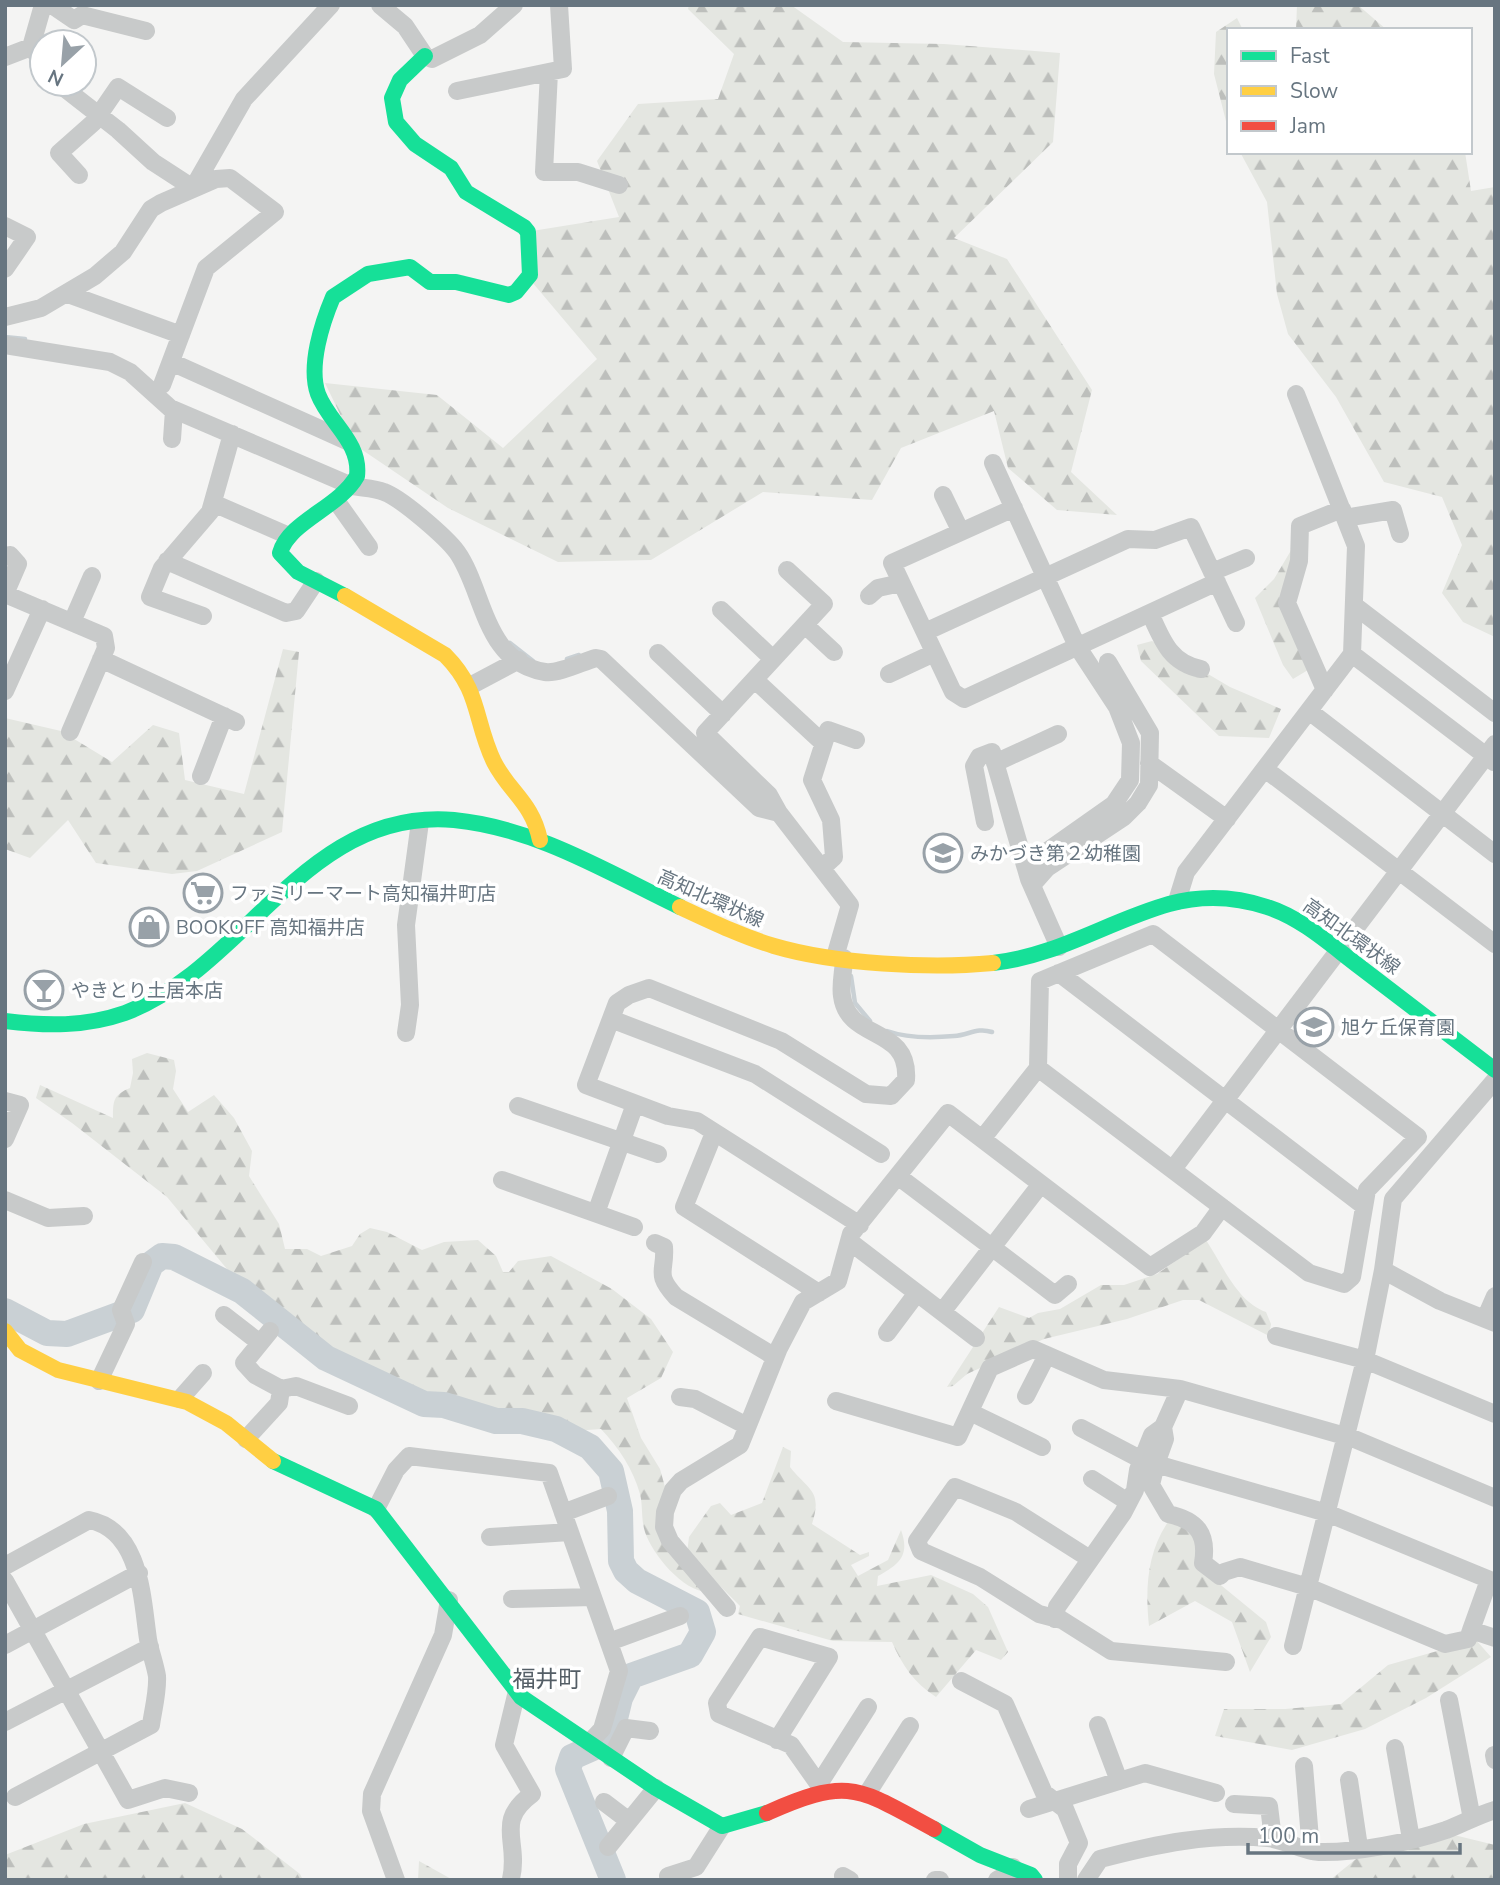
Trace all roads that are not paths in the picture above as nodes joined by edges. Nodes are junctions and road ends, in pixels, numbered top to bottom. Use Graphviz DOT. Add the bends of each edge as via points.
graph roads {
  1 [pos="43,5"];
  2 [pos="52,5"];
  3 [pos="331,5"];
  4 [pos="380,5"];
  5 [pos="514,5"];
  6 [pos="559,5"];
  7 [pos="40,28"];
  8 [pos="146,31"];
  9 [pos="28,55"];
  10 [pos="425,56"];
  11 [pos="5,57"];
  12 [pos="549,72"];
  13 [pos="457,91"];
  14 [pos="77,98"];
  15 [pos="99,115"];
  16 [pos="167,118"];
  17 [pos="79,175"];
  18 [pos="620,185"];
  19 [pos="192,188"];
  20 [pos="5,226"];
  21 [pos="5,269"];
  22 [pos="68,294"];
  23 [pos="5,317"];
  24 [pos="181,335"];
  25 [pos="5,345"];
  26 [pos="171,362"];
  27 [pos="162,385"];
  28 [pos="1296,394"];
  29 [pos="174,410"];
  30 [pos="232,434"];
  31 [pos="172,439"];
  32 [pos="347,441"];
  33 [pos="993,463"];
  34 [pos="352,486"];
  35 [pos="943,495"];
  36 [pos="337,502"];
  37 [pos="213,503"];
  38 [pos="1014,508"];
  39 [pos="1343,514"];
  40 [pos="961,532"];
  41 [pos="1400,534"];
  42 [pos="289,536"];
  43 [pos="369,547"];
  44 [pos="10,555"];
  45 [pos="1246,558"];
  46 [pos="167,561"];
  47 [pos="787,570"];
  48 [pos="92,576"];
  49 [pos="1045,577"];
  50 [pos="1214,577"];
  51 [pos="316,581"];
  52 [pos="901,583"];
  53 [pos="5,594"];
  54 [pos="869,596"];
  55 [pos="1355,606"];
  56 [pos="42,609"];
  57 [pos="721,610"];
  58 [pos="1150,613"];
  59 [pos="202,616"];
  60 [pos="72,622"];
  61 [pos="1236,623"];
  62 [pos="805,625"];
  63 [pos="925,632"];
  64 [pos="1077,646"];
  65 [pos="834,652"];
  66 [pos="658,653"];
  67 [pos="934,653"];
  68 [pos="1352,654"];
  69 [pos="101,659"];
  70 [pos="774,659"];
  71 [pos="519,660"];
  72 [pos="1108,663"];
  73 [pos="1201,669"];
  74 [pos="889,674"];
  75 [pos="755,680"];
  76 [pos="470,686"];
  77 [pos="1325,690"];
  78 [pos="5,691"];
  79 [pos="1309,712"];
  80 [pos="1495,713"];
  81 [pos="723,714"];
  82 [pos="70,732"];
  83 [pos="1058,734"];
  84 [pos="856,740"];
  85 [pos="823,743"];
  86 [pos="1492,754"];
  87 [pos="995,762"];
  88 [pos="1149,763"];
  89 [pos="1265,769"];
  90 [pos="201,776"];
  91 [pos="779,813"];
  92 [pos="1442,814"];
  93 [pos="1227,819"];
  94 [pos="420,822"];
  95 [pos="985,822"];
  96 [pos="541,840"];
  97 [pos="1495,854"];
  98 [pos="1026,866"];
  99 [pos="821,868"];
  100 [pos="1399,871"];
  101 [pos="1032,885"];
  102 [pos="1177,901"];
  103 [pos="1495,944"];
  104 [pos="1059,947"];
  105 [pos="1339,951"];
  106 [pos="840,958"];
  107 [pos="1059,973"];
  108 [pos="611,1018"];
  109 [pos="5,1021"];
  110 [pos="1279,1030"];
  111 [pos="406,1033"];
  112 [pos="1038,1068"];
  113 [pos="1495,1070"];
  114 [pos="1495,1080"];
  115 [pos="1225,1100"];
  116 [pos="5,1101"];
  117 [pos="635,1104"];
  118 [pos="518,1106"];
  119 [pos="714,1133"];
  120 [pos="5,1139"];
  121 [pos="982,1139"];
  122 [pos="622,1142"];
  123 [pos="658,1154"];
  124 [pos="881,1154"];
  125 [pos="1173,1169"];
  126 [pos="899,1177"];
  127 [pos="502,1180"];
  128 [pos="1041,1184"];
  129 [pos="5,1200"];
  130 [pos="1223,1206"];
  131 [pos="1364,1206"];
  132 [pos="596,1213"];
  133 [pos="84,1216"];
  134 [pos="860,1225"];
  135 [pos="634,1227"];
  136 [pos="849,1241"];
  137 [pos="654,1242"];
  138 [pos="992,1247"];
  139 [pos="143,1262"];
  140 [pos="1383,1270"];
  141 [pos="1068,1284"];
  142 [pos="819,1293"];
  143 [pos="917,1293"];
  144 [pos="1495,1296"];
  145 [pos="942,1312"];
  146 [pos="223,1315"];
  147 [pos="1490,1322"];
  148 [pos="5,1331"];
  149 [pos="887,1333"];
  150 [pos="1276,1336"];
  151 [pos="976,1338"];
  152 [pos="1047,1355"];
  153 [pos="775,1357"];
  154 [pos="1365,1360"];
  155 [pos="203,1373"];
  156 [pos="99,1381"];
  157 [pos="281,1389"];
  158 [pos="1180,1389"];
  159 [pos="1026,1396"];
  160 [pos="680,1397"];
  161 [pos="180,1399"];
  162 [pos="836,1401"];
  163 [pos="349,1406"];
  164 [pos="970,1412"];
  165 [pos="1495,1414"];
  166 [pos="747,1426"];
  167 [pos="1081,1428"];
  168 [pos="1346,1437"];
  169 [pos="246,1439"];
  170 [pos="1042,1447"];
  171 [pos="1149,1462"];
  172 [pos="1092,1479"];
  173 [pos="608,1496"];
  174 [pos="1495,1498"];
  175 [pos="1128,1502"];
  176 [pos="376,1509"];
  177 [pos="563,1513"];
  178 [pos="1327,1513"];
  179 [pos="570,1532"];
  180 [pos="490,1537"];
  181 [pos="1090,1559"];
  182 [pos="5,1566"];
  183 [pos="139,1573"];
  184 [pos="5,1581"];
  185 [pos="1492,1581"];
  186 [pos="1308,1587"];
  187 [pos="593,1597"];
  188 [pos="512,1599"];
  189 [pos="449,1600"];
  190 [pos="727,1608"];
  191 [pos="681,1616"];
  192 [pos="1055,1619"];
  193 [pos="1471,1630"];
  194 [pos="33,1631"];
  195 [pos="1495,1638"];
  196 [pos="609,1642"];
  197 [pos="5,1645"];
  198 [pos="1293,1646"];
  199 [pos="150,1647"];
  200 [pos="1226,1662"];
  201 [pos="961,1681"];
  202 [pos="66,1690"];
  203 [pos="517,1691"];
  204 [pos="1449,1700"];
  205 [pos="868,1707"];
  206 [pos="5,1722"];
  207 [pos="1098,1725"];
  208 [pos="910,1726"];
  209 [pos="650,1731"];
  210 [pos="778,1740"];
  211 [pos="1395,1748"];
  212 [pos="101,1750"];
  213 [pos="599,1750"];
  214 [pos="1304,1766"];
  215 [pos="1349,1780"];
  216 [pos="1119,1782"];
  217 [pos="821,1786"];
  218 [pos="656,1788"];
  219 [pos="188,1793"];
  220 [pos="1216,1793"];
  221 [pos="867,1794"];
  222 [pos="15,1797"];
  223 [pos="1055,1801"];
  224 [pos="604,1802"];
  225 [pos="1234,1804"];
  226 [pos="1029,1809"];
  227 [pos="1495,1810"];
  228 [pos="1472,1819"];
  229 [pos="629,1821"];
  230 [pos="722,1826"];
  231 [pos="1273,1839"];
  232 [pos="1411,1839"];
  233 [pos="608,1847"];
  234 [pos="1359,1847"];
  235 [pos="1311,1851"];
  236 [pos="1013,1867"];
  237 [pos="668,1877"];
  238 [pos="511,1879"];
  239 [pos="396,1880"];
  240 [pos="997,1880"];
  241 [pos="1035,1880"];
  242 [pos="1069,1880"];
  243 [pos="1086,1880"];
  1 -- 7 [label="street"];
  2 -- 8 [label="street" via="74,20 82,15 115,15"];
  3 -- 19 [label="street" via="244,99"];
  4 -- 10 [label="street" via="414,36"];
  5 -- 10 [label="street" via="480,35 437,58"];
  6 -- 12 [label="street" via="563,69"];
  9 -- 11 [label="street"];
  10 -- 32 [label="street" via="400,80 392,98 396,122 415,144 451,167 466,192 524,227 530,275 509,295 456,282 430,282 410,267 368,274 333,297 316,381 325,408"];
  12 -- 13 [label="street"];
  12 -- 18 [label="street" via="544,172 578,172"];
  14 -- 15 [label="street"];
  15 -- 16 [label="street" via="118,87"];
  15 -- 17 [label="street" via="54,148"];
  15 -- 19 [label="street" via="153,162"];
  19 -- 22 [label="street" via="151,209 123,252"];
  19 -- 24 [label="street" via="230,178 275,212 206,268"];
  20 -- 21 [label="street" via="27,237"];
  22 -- 23 [label="street" via="41,308"];
  22 -- 24 [label="street"];
  24 -- 26 [label="street"];
  25 -- 29 [label="street" via="110,362 130,372"];
  26 -- 27 [label="street"];
  26 -- 32 [label="street"];
  28 -- 39 [label="street"];
  29 -- 30 [label="street"];
  29 -- 31 [label="street"];
  30 -- 34 [label="street"];
  30 -- 37 [label="street"];
  32 -- 34 [label="street" via="358,457 358,475"];
  33 -- 38 [label="street"];
  34 -- 36 [label="street"];
  34 -- 71 [label="street" via="401,500 457,552 486,623"];
  35 -- 40 [label="street"];
  36 -- 42 [label="street"];
  36 -- 43 [label="street"];
  37 -- 42 [label="street"];
  37 -- 46 [label="street"];
  38 -- 40 [label="street"];
  38 -- 49 [label="street"];
  39 -- 41 [label="street" via="1393,510"];
  39 -- 55 [label="street" via="1356,546"];
  39 -- 77 [label="street" via="1300,526 1299,561 1287,603"];
  40 -- 52 [label="street" via="892,563"];
  42 -- 51 [label="street" via="280,553 298,572"];
  44 -- 53 [label="street" via="18,564"];
  45 -- 50 [label="street"];
  46 -- 51 [label="street" via="286,612 296,611"];
  46 -- 59 [label="street" via="150,597"];
  47 -- 62 [label="street" via="824,604"];
  48 -- 60 [label="street"];
  49 -- 50 [label="street" via="1128,539 1155,540 1191,527"];
  49 -- 63 [label="street"];
  49 -- 64 [label="street"];
  50 -- 58 [label="street"];
  50 -- 61 [label="street"];
  51 -- 76 [label="street" via="445,656"];
  52 -- 54 [label="street" via="878,588"];
  52 -- 63 [label="street"];
  53 -- 56 [label="street"];
  55 -- 68 [label="street"];
  55 -- 80 [label="street"];
  56 -- 60 [label="street"];
  56 -- 78 [label="street"];
  57 -- 70 [label="street"];
  58 -- 64 [label="street"];
  58 -- 73 [label="street" via="1172,656"];
  60 -- 69 [label="street" via="104,636 106,648"];
  62 -- 65 [label="street"];
  62 -- 70 [label="street"];
  63 -- 67 [label="street"];
  64 -- 67 [label="street" via="964,699 953,692"];
  64 -- 98 [label="street" via="1129,733 1130,780 1114,804"];
  66 -- 81 [label="street"];
  67 -- 74 [label="street"];
  68 -- 77 [label="street"];
  68 -- 86 [label="street"];
  69 -- 82 [label="street"];
  69 -- 90 [label="street" via="230,719"];
  70 -- 75 [label="street"];
  71 -- 76 [label="street"];
  71 -- 91 [label="street" via="547,672 601,659 759,808"];
  72 -- 88 [label="street" via="1150,733"];
  75 -- 81 [label="street"];
  75 -- 85 [label="street"];
  76 -- 96 [label="street" via="494,762 535,817"];
  77 -- 79 [label="street"];
  79 -- 89 [label="street"];
  79 -- 92 [label="street"];
  81 -- 91 [label="street" via="705,733 769,795"];
  83 -- 87 [label="street"];
  84 -- 85 [label="street" via="828,730"];
  85 -- 99 [label="street" via="812,780 831,820 834,857"];
  86 -- 92 [label="street"];
  87 -- 95 [label="street" via="992,752 979,757 974,766"];
  87 -- 98 [label="street"];
  88 -- 93 [label="street"];
  88 -- 101 [label="street" via="1149,785 1138,803 1048,868"];
  89 -- 93 [label="street"];
  89 -- 100 [label="street"];
  91 -- 99 [label="street"];
  92 -- 97 [label="street"];
  92 -- 100 [label="street"];
  93 -- 102 [label="street" via="1186,872"];
  94 -- 96 [label="street, 高知北環状線" via="466,821"];
  94 -- 109 [label="street, 高知北環状線" via="395,825 334,850 301,874 200,969 152,1003 74,1025"];
  94 -- 111 [label="street" via="406,925 410,1005"];
  96 -- 106 [label="street, 高知北環状線" via="741,937"];
  98 -- 101 [label="street"];
  99 -- 106 [label="street" via="850,905"];
  100 -- 103 [label="street"];
  100 -- 105 [label="street"];
  101 -- 104 [label="street"];
  102 -- 104 [label="street, 高知北環状線"];
  102 -- 105 [label="street, 高知北環状線" via="1219,895 1270,907 1291,916"];
  104 -- 106 [label="street, 高知北環状線" via="995,962"];
  105 -- 110 [label="street"];
  105 -- 113 [label="street, 高知北環状線"];
  106 -- 108 [label="street" via="842,996 849,1015 898,1047 905,1057 906,1080 891,1096 866,1094 781,1041 649,988 617,1003"];
  107 -- 110 [label="street" via="1153,934"];
  107 -- 112 [label="street" via="1040,981"];
  107 -- 115 [label="street"];
  108 -- 117 [label="street" via="586,1085"];
  108 -- 124 [label="street" via="755,1074"];
  110 -- 115 [label="street"];
  110 -- 131 [label="street" via="1419,1138 1367,1190"];
  112 -- 121 [label="street"];
  112 -- 125 [label="street"];
  114 -- 140 [label="street" via="1393,1199"];
  115 -- 125 [label="street"];
  115 -- 131 [label="street"];
  116 -- 120 [label="street" via="20,1105"];
  117 -- 119 [label="street" via="696,1121"];
  117 -- 122 [label="street"];
  118 -- 122 [label="street"];
  119 -- 134 [label="street"];
  119 -- 142 [label="street" via="684,1207"];
  121 -- 126 [label="street" via="948,1113"];
  121 -- 128 [label="street"];
  122 -- 123 [label="street"];
  122 -- 132 [label="street"];
  125 -- 130 [label="street"];
  126 -- 134 [label="street"];
  126 -- 138 [label="street"];
  127 -- 132 [label="street"];
  128 -- 130 [label="street" via="1150,1267 1203,1233"];
  128 -- 138 [label="street"];
  129 -- 133 [label="street" via="48,1218"];
  130 -- 131 [label="street" via="1310,1273 1344,1284 1352,1276"];
  132 -- 135 [label="street"];
  134 -- 136 [label="street"];
  136 -- 142 [label="street" via="838,1281"];
  136 -- 143 [label="street"];
  137 -- 153 [label="street" via="664,1247 660,1268 676,1297"];
  138 -- 141 [label="street" via="1055,1295"];
  138 -- 145 [label="street"];
  139 -- 156 [label="street"];
  140 -- 147 [label="street"];
  140 -- 154 [label="street"];
  142 -- 153 [label="street" via="803,1302"];
  143 -- 145 [label="street"];
  143 -- 149 [label="street"];
  144 -- 147 [label="street"];
  145 -- 151 [label="street"];
  146 -- 157 [label="street" via="265,1337 244,1363"];
  148 -- 156 [label="street" via="20,1350 58,1370"];
  150 -- 154 [label="street"];
  152 -- 158 [label="street" via="1104,1380"];
  152 -- 159 [label="street"];
  152 -- 164 [label="street" via="1033,1349 990,1368"];
  153 -- 166 [label="street"];
  154 -- 165 [label="street"];
  154 -- 168 [label="street"];
  155 -- 161 [label="street"];
  156 -- 161 [label="street"];
  157 -- 163 [label="street" via="296,1386"];
  157 -- 169 [label="street" via="279,1403"];
  158 -- 168 [label="street"];
  158 -- 171 [label="street" via="1163,1427 1165,1439"];
  160 -- 166 [label="street" via="695,1399"];
  161 -- 169 [label="street" via="215,1416"];
  162 -- 164 [label="street" via="951,1437 958,1437"];
  164 -- 170 [label="street"];
  166 -- 190 [label="street" via="740,1445 681,1481 665,1512 664,1527 670,1541"];
  167 -- 171 [label="street"];
  168 -- 174 [label="street"];
  168 -- 178 [label="street"];
  169 -- 176 [label="street" via="264,1457"];
  171 -- 175 [label="street"];
  171 -- 178 [label="street"];
  171 -- 186 [label="street" via="1152,1485 1168,1514 1181,1516 1202,1534 1205,1567 1220,1576 1240,1567"];
  172 -- 175 [label="street"];
  173 -- 177 [label="street"];
  175 -- 181 [label="street"];
  176 -- 177 [label="street" via="401,1461 427,1448 483,1467 549,1474"];
  176 -- 189 [label="street"];
  177 -- 179 [label="street"];
  178 -- 185 [label="street"];
  178 -- 186 [label="street"];
  179 -- 180 [label="street"];
  179 -- 187 [label="street"];
  181 -- 192 [label="street" via="1056,1607"];
  181 -- 192 [label="street" via="1016,1512 955,1487 917,1541 921,1551 980,1577 1038,1614"];
  182 -- 183 [label="street" via="89,1520 119,1539"];
  183 -- 194 [label="street"];
  183 -- 199 [label="street"];
  184 -- 194 [label="street"];
  185 -- 193 [label="street"];
  186 -- 193 [label="street" via="1445,1644 1468,1639"];
  186 -- 198 [label="street"];
  187 -- 188 [label="street"];
  187 -- 196 [label="street"];
  189 -- 203 [label="street"];
  189 -- 239 [label="street" via="443,1635 372,1794 371,1811"];
  191 -- 196 [label="street"];
  192 -- 200 [label="street" via="1111,1651"];
  193 -- 195 [label="street"];
  194 -- 197 [label="street"];
  194 -- 202 [label="street"];
  196 -- 213 [label="street" via="618,1676"];
  199 -- 202 [label="street"];
  199 -- 212 [label="street" via="157,1677 151,1725"];
  201 -- 223 [label="street" via="1005,1704 1044,1793"];
  202 -- 206 [label="street"];
  202 -- 212 [label="street"];
  203 -- 213 [label="street"];
  203 -- 238 [label="street" via="504,1745 532,1794 515,1807 510,1820"];
  204 -- 228 [label="street"];
  205 -- 217 [label="street"];
  207 -- 216 [label="street"];
  208 -- 221 [label="street"];
  209 -- 213 [label="street" via="626,1728"];
  210 -- 210 [label="street" via="719,1714 717,1703 760,1637 829,1657"];
  210 -- 217 [label="street" via="791,1745"];
  211 -- 232 [label="street"];
  212 -- 219 [label="street" via="128,1800 164,1788"];
  212 -- 222 [label="street"];
  213 -- 218 [label="street"];
  214 -- 235 [label="street"];
  215 -- 234 [label="street"];
  216 -- 220 [label="street" via="1145,1773"];
  216 -- 223 [label="street"];
  217 -- 221 [label="street"];
  217 -- 230 [label="street" via="747,1821"];
  218 -- 229 [label="street"];
  218 -- 230 [label="street"];
  221 -- 236 [label="street"];
  223 -- 226 [label="street"];
  223 -- 242 [label="street" via="1065,1809 1079,1843 1068,1864"];
  224 -- 229 [label="street"];
  225 -- 231 [label="street" via="1269,1807"];
  227 -- 228 [label="street"];
  228 -- 232 [label="street"];
  229 -- 233 [label="street"];
  230 -- 237 [label="street" via="696,1867"];
  231 -- 235 [label="street"];
  231 -- 243 [label="street" via="1168,1841 1100,1859"];
  232 -- 234 [label="street"];
  234 -- 235 [label="street"];
  236 -- 240 [label="street"];
  236 -- 241 [label="street"];
}
